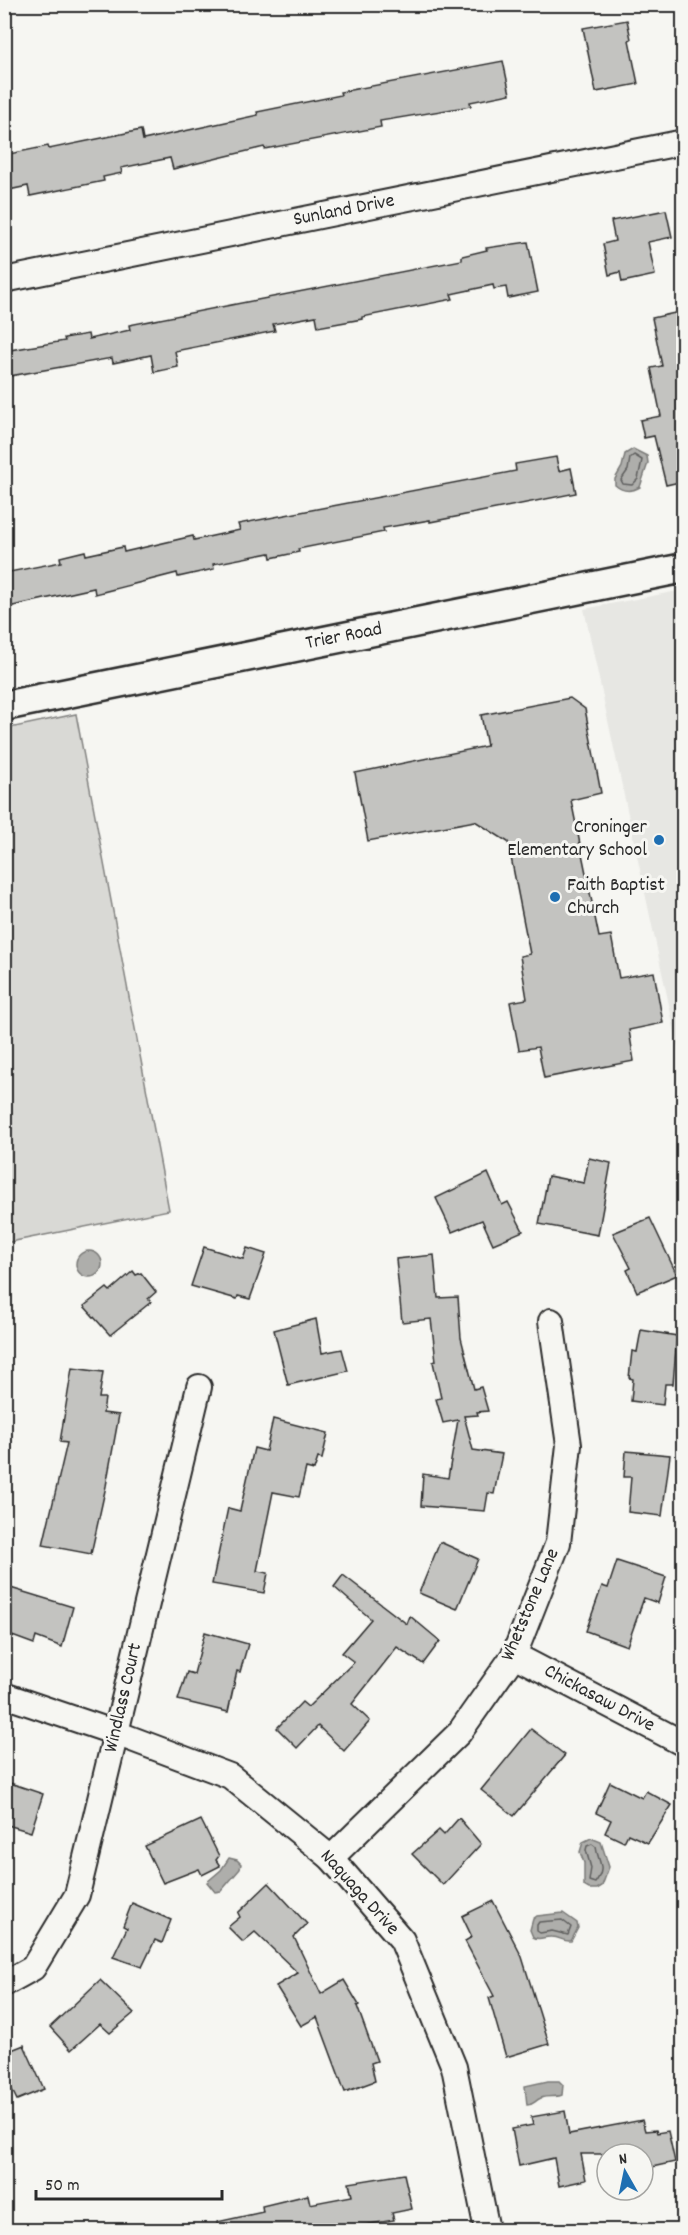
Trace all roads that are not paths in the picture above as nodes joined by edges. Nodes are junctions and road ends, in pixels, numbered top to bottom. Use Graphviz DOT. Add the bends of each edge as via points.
graph roads {
  1 [pos="684,142"];
  2 [pos="4,280"];
  3 [pos="684,568"];
  4 [pos="4,706"];
  5 [pos="551,1321"];
  6 [pos="199,1387"];
  7 [pos="514,1655"];
  8 [pos="4,1695"];
  9 [pos="116,1733"];
  10 [pos="684,1744"];
  11 [pos="331,1858"];
  12 [pos="4,1984"];
  13 [pos="487,2230"];
  1 -- 2 [label="street, Sunland Drive"];
  3 -- 4 [label="street, Trier Road"];
  5 -- 7 [label="street, Whetstone Lane" via="568,1456 558,1543"];
  6 -- 9 [label="street, Windlass Court"];
  7 -- 10 [label="street, Chickasaw Drive"];
  7 -- 11 [label="street, Whetstone Lane" via="459,1733"];
  8 -- 9 [label="street, Naquaga Drive"];
  9 -- 11 [label="street, Naquaga Drive" via="230,1776"];
  9 -- 12 [label="street, Windlass Court" via="77,1895 33,1968"];
  11 -- 13 [label="street, Naquaga Drive" via="402,1940 454,2067"];
}
